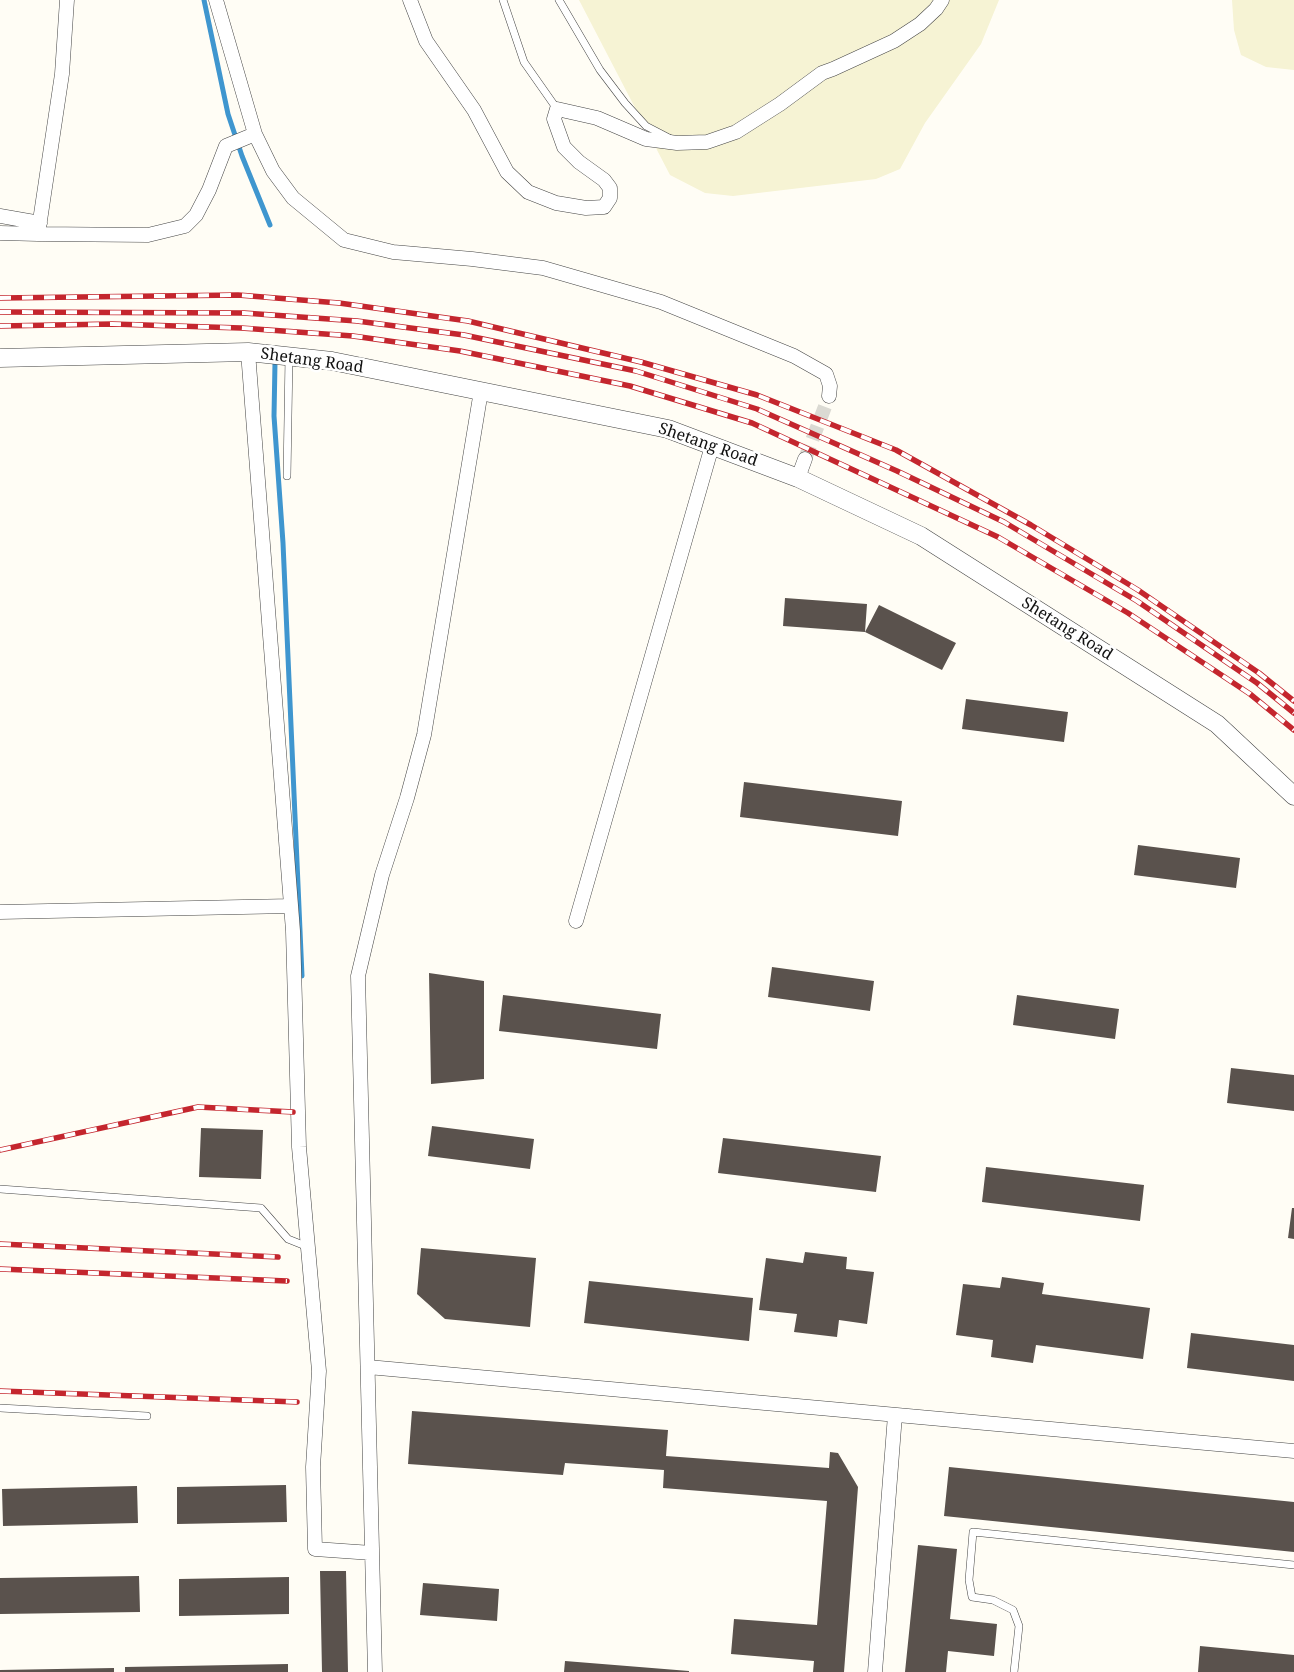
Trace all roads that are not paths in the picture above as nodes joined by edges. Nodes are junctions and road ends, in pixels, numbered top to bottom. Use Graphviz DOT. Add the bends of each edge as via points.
graph roads {
  1 [pos="67,0"];
  2 [pos="216,0"];
  3 [pos="410,0"];
  4 [pos="503,0"];
  5 [pos="559,0"];
  6 [pos="942,0"];
  7 [pos="558,110"];
  8 [pos="251,136"];
  9 [pos="677,143"];
  10 [pos="0,216"];
  11 [pos="39,228"];
  12 [pos="0,233"];
  13 [pos="248,352"];
  14 [pos="289,356"];
  15 [pos="0,358"];
  16 [pos="481,392"];
  17 [pos="829,396"];
  18 [pos="712,446"];
  19 [pos="805,459"];
  20 [pos="287,476"];
  21 [pos="798,478"];
  22 [pos="1294,796"];
  23 [pos="291,906"];
  24 [pos="0,912"];
  25 [pos="576,921"];
  26 [pos="0,1190"];
  27 [pos="308,1247"];
  28 [pos="368,1367"];
  29 [pos="0,1408"];
  30 [pos="895,1415"];
  31 [pos="147,1416"];
  32 [pos="1294,1452"];
  33 [pos="372,1553"];
  34 [pos="1294,1566"];
  35 [pos="375,1672"];
  36 [pos="875,1672"];
  37 [pos="1014,1672"];
  1 -- 11 [label="street" via="62,74"];
  2 -- 8 [label="street"];
  3 -- 7 [label="street" via="426,41 474,110 507,172 528,192 586,208 604,207 610,198 610,188 564,147 554,119"];
  4 -- 7 [label="lane" via="524,62"];
  5 -- 9 [label="lane" via="600,70 625,103 646,126"];
  6 -- 9 [label="street" via="920,24 894,41 822,72 736,132 707,142"];
  7 -- 9 [label="street" via="597,118 646,139"];
  8 -- 11 [label="street" via="226,146 209,190 196,215 185,226 148,235"];
  8 -- 17 [label="street" via="293,198 344,240 393,252 543,268 661,302 794,356 826,374"];
  10 -- 11 [label="street"];
  11 -- 12 [label="street"];
  13 -- 14 [label="street, Shetang Road"];
  13 -- 15 [label="street, Shetang Road"];
  13 -- 23 [label="street"];
  14 -- 16 [label="street, Shetang Road"];
  14 -- 20 [label="lane"];
  16 -- 18 [label="street, Shetang Road" via="668,429"];
  16 -- 28 [label="street" via="424,735 382,875 358,976"];
  18 -- 21 [label="street, Shetang Road"];
  18 -- 25 [label="street"];
  19 -- 21 [label="street"];
  21 -- 22 [label="street, Shetang Road" via="920,536 1217,724"];
  23 -- 24 [label="street"];
  23 -- 27 [label="street" via="299,1147"];
  26 -- 27 [label="lane" via="261,1208 288,1239"];
  27 -- 33 [label="street" via="319,1371 313,1466 315,1550"];
  28 -- 30 [label="street"];
  28 -- 33 [label="street"];
  29 -- 31 [label="lane"];
  30 -- 32 [label="street"];
  30 -- 36 [label="street"];
  33 -- 35 [label="street"];
  34 -- 37 [label="lane" via="973,1532 972,1597 993,1600 1013,1610 1019,1626"];
}
